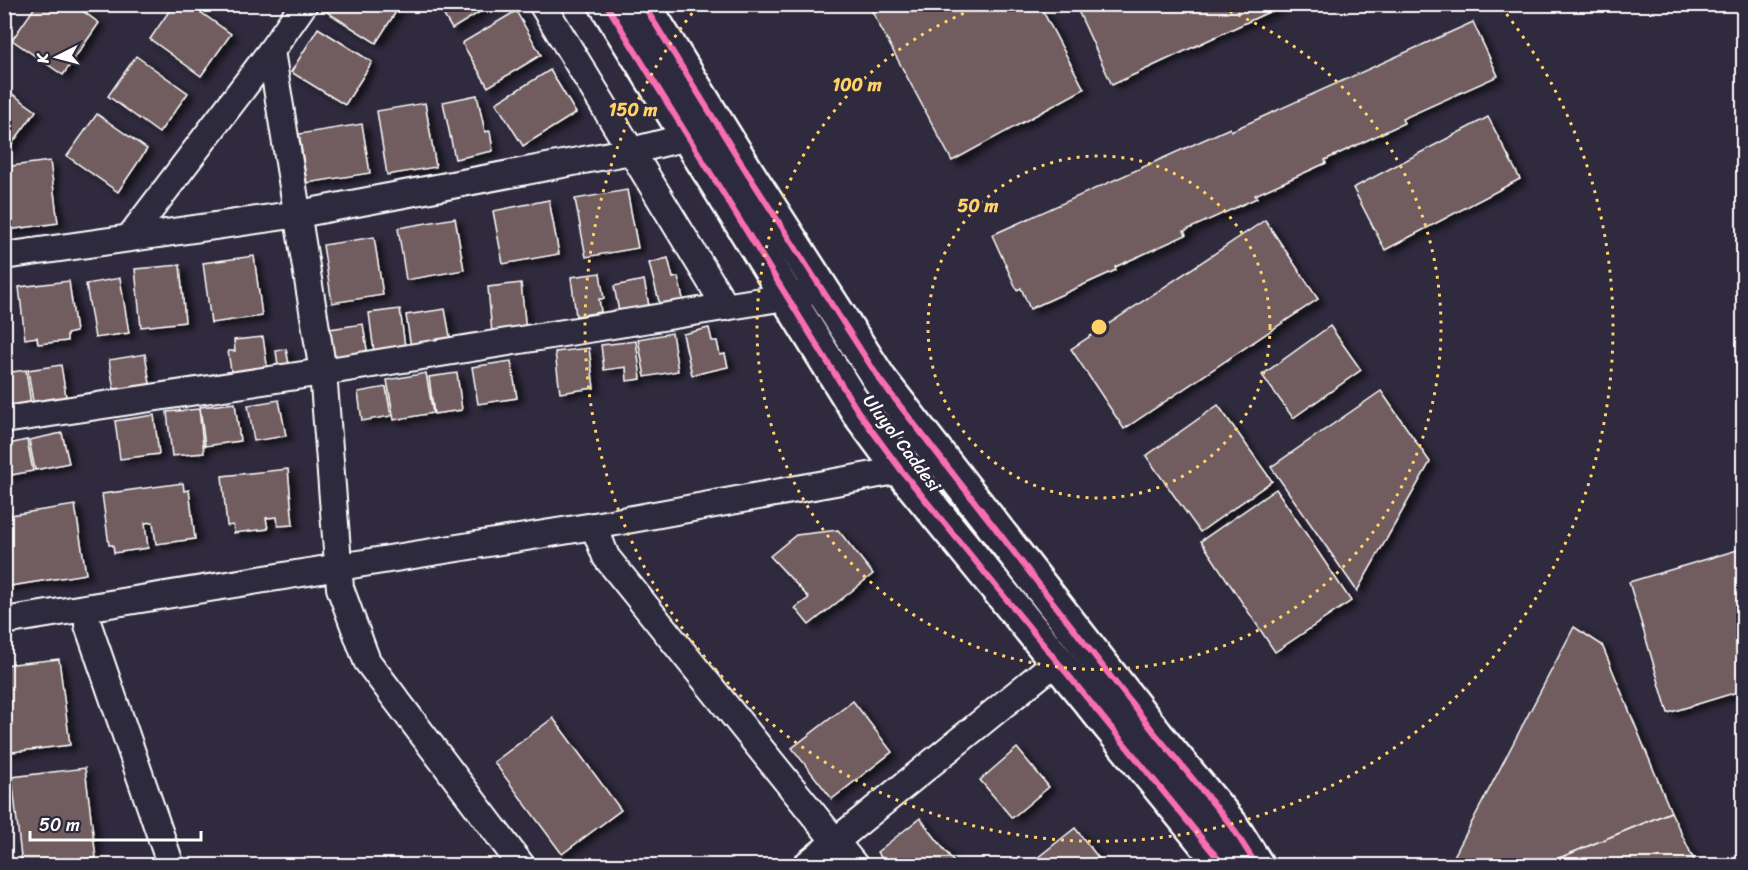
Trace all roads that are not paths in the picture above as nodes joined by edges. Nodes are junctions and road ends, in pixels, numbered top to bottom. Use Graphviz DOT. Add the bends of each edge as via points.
graph roads {
  1 [pos="542,4"];
  2 [pos="606,4"];
  3 [pos="643,4"];
  4 [pos="293,9"];
  5 [pos="271,51"];
  6 [pos="687,137"];
  7 [pos="631,151"];
  8 [pos="299,214"];
  9 [pos="129,238"];
  10 [pos="4,256"];
  11 [pos="822,290"];
  12 [pos="787,298"];
  13 [pos="726,307"];
  14 [pos="323,372"];
  15 [pos="4,420"];
  16 [pos="901,470"];
  17 [pos="594,526"];
  18 [pos="339,568"];
  19 [pos="4,621"];
  20 [pos="88,625"];
  21 [pos="1057,661"];
  22 [pos="836,841"];
  23 [pos="171,866"];
  24 [pos="522,866"];
  25 [pos="805,866"];
  26 [pos="855,866"];
  27 [pos="1224,866"];
  28 [pos="1257,866"];
  1 -- 7 [label="street"];
  2 -- 6 [label="main road, Uluyol Caddesi"];
  3 -- 11 [label="main road, Uluyol Caddesi"];
  4 -- 5 [label="street"];
  5 -- 8 [label="street"];
  5 -- 9 [label="street"];
  6 -- 7 [label="street"];
  6 -- 12 [label="main road, Uluyol Caddesi"];
  7 -- 8 [label="street"];
  7 -- 13 [label="street"];
  8 -- 9 [label="street"];
  8 -- 14 [label="street"];
  9 -- 10 [label="street"];
  11 -- 12 [label="street"];
  11 -- 28 [label="main road, Uluyol Caddesi" via="880,380 1231,825"];
  12 -- 13 [label="street"];
  12 -- 16 [label="main road, Uluyol Caddesi" via="859,413"];
  13 -- 14 [label="street"];
  14 -- 15 [label="street"];
  14 -- 18 [label="street"];
  16 -- 17 [label="street"];
  16 -- 21 [label="main road, Uluyol Caddesi"];
  17 -- 18 [label="street"];
  17 -- 22 [label="street" via="606,557"];
  18 -- 19 [label="street"];
  18 -- 24 [label="street" via="340,588 367,661"];
  20 -- 23 [label="street"];
  21 -- 22 [label="street"];
  21 -- 27 [label="main road, Uluyol Caddesi"];
  22 -- 25 [label="street"];
  22 -- 26 [label="street"];
}
